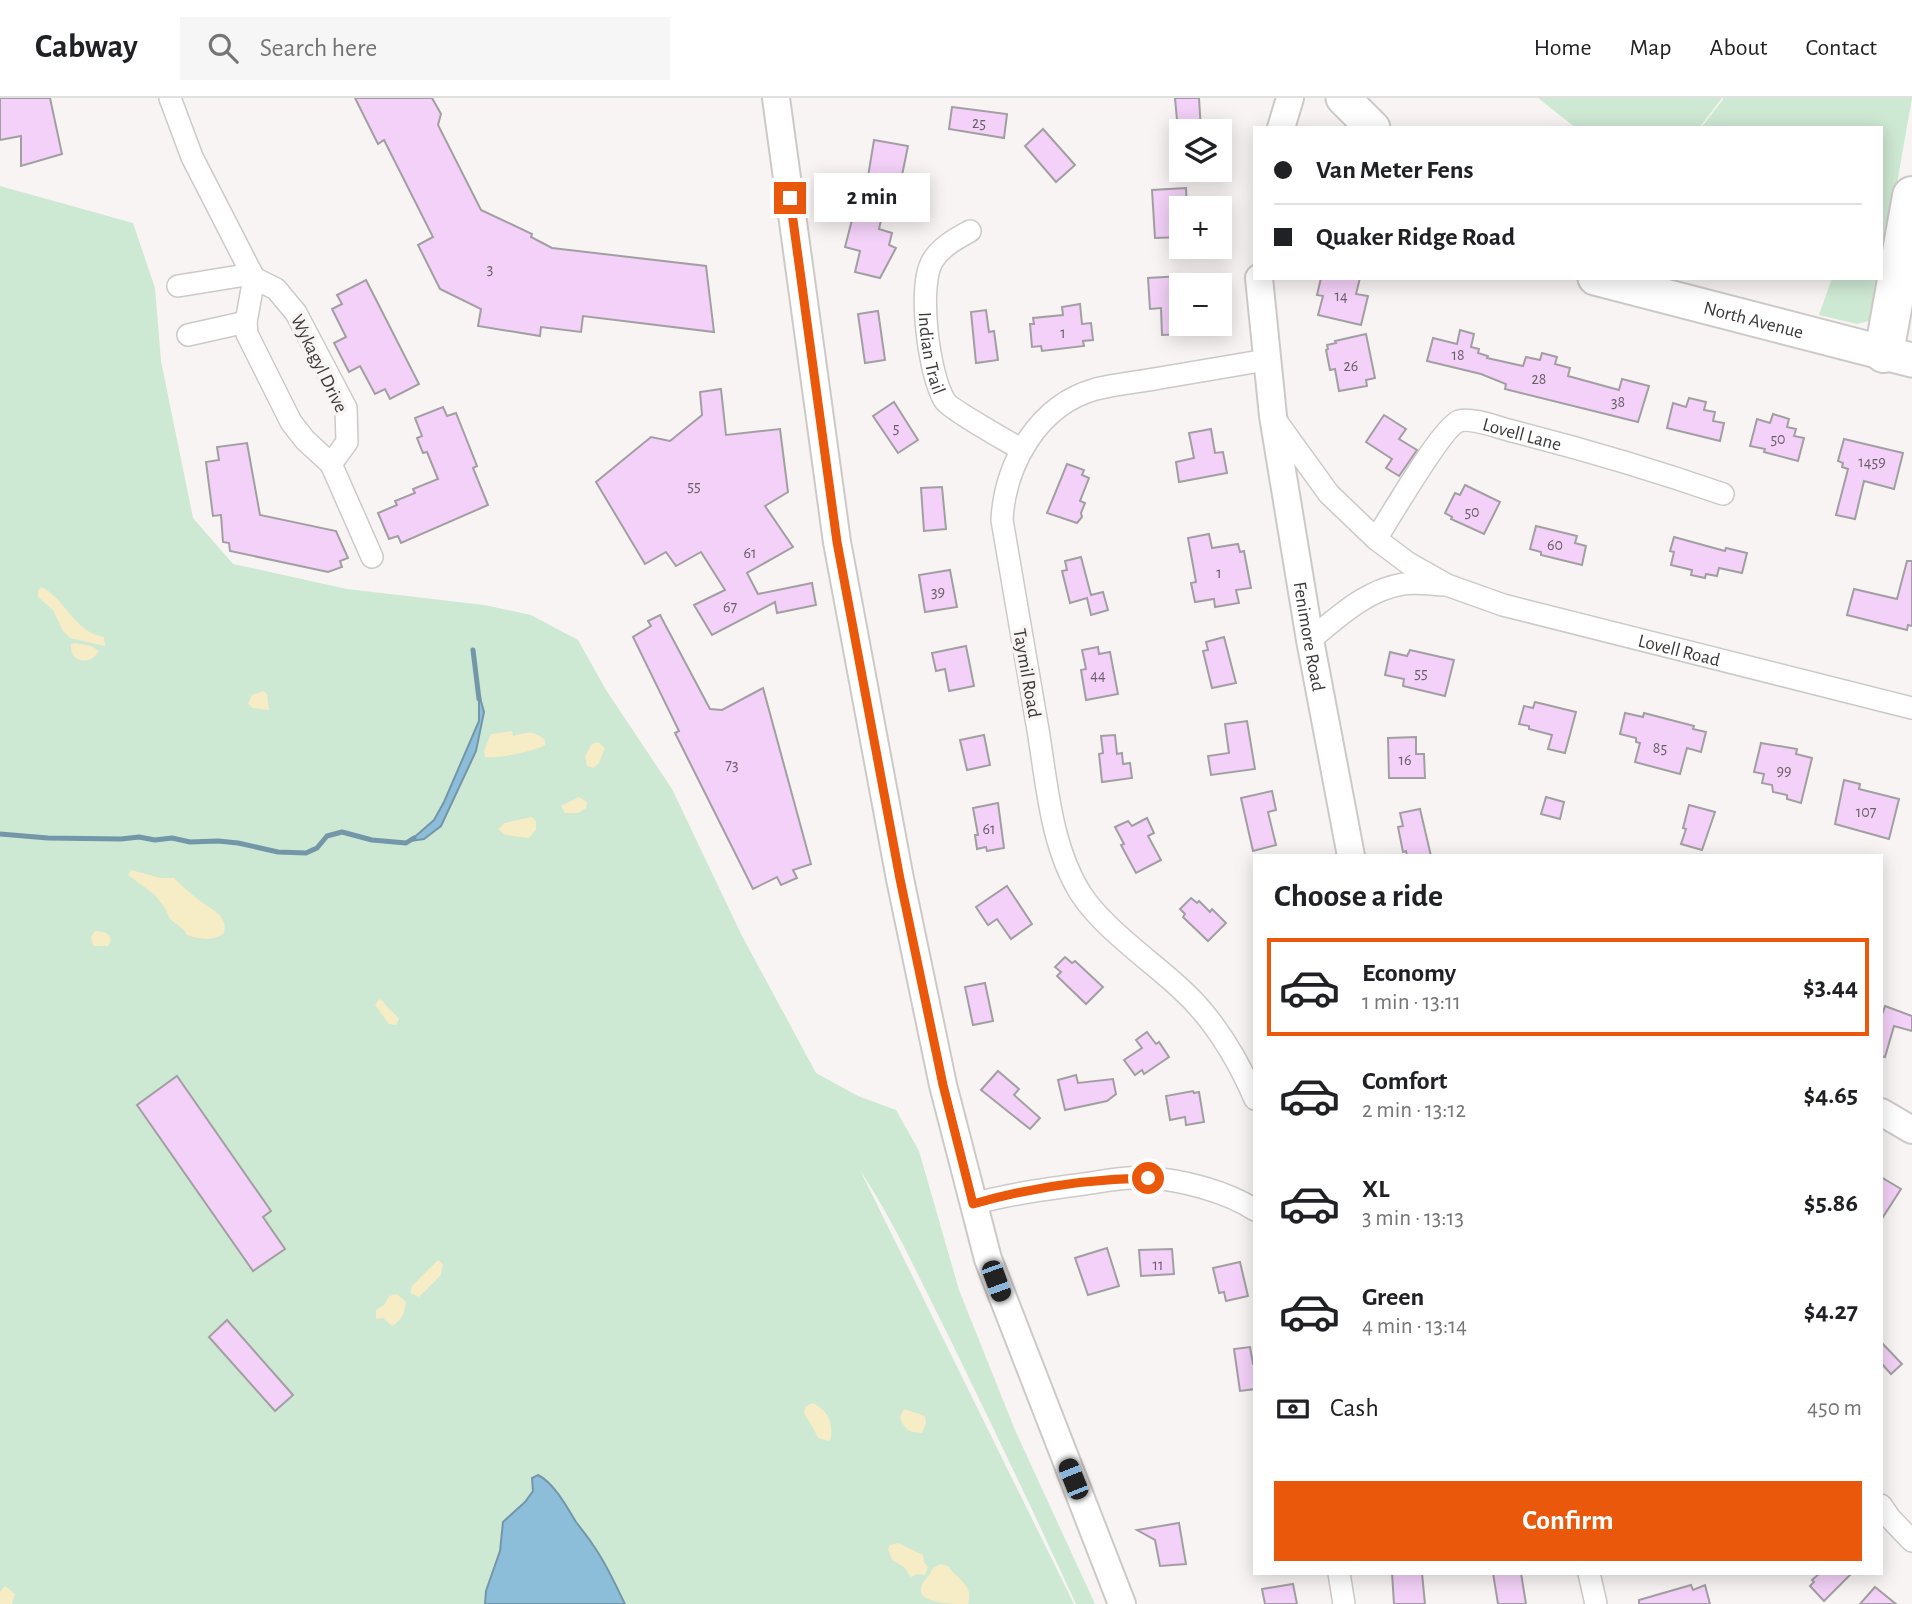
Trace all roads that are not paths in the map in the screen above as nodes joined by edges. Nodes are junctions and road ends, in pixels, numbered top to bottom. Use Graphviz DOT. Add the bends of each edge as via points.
graph roads {
  1 [pos="170,98"];
  2 [pos="776,98"];
  3 [pos="1290,98"];
  4 [pos="1343,98"];
  5 [pos="1282,126"];
  6 [pos="1371,126"];
  7 [pos="1912,196"];
  8 [pos="970,231"];
  9 [pos="253,276"];
  10 [pos="1259,280"];
  11 [pos="1603,280"];
  12 [pos="178,286"];
  13 [pos="246,322"];
  14 [pos="188,335"];
  15 [pos="1904,352"];
  16 [pos="1266,360"];
  17 [pos="1273,416"];
  18 [pos="1022,450"];
  19 [pos="331,464"];
  20 [pos="1723,494"];
  21 [pos="1376,539"];
  22 [pos="372,557"];
  23 [pos="1447,585"];
  24 [pos="1310,640"];
  25 [pos="1912,708"];
  26 [pos="1351,854"];
  27 [pos="1253,1095"];
  28 [pos="1883,1113"];
  29 [pos="1912,1130"];
  30 [pos="973,1204"];
  31 [pos="1253,1209"];
  32 [pos="1883,1508"];
  33 [pos="1912,1541"];
  34 [pos="1339,1575"];
  35 [pos="1589,1575"];
  36 [pos="1122,1604"];
  37 [pos="1344,1604"];
  38 [pos="1596,1604"];
  1 -- 9 [label="street, Wykagyl Drive" via="192,157"];
  2 -- 30 [label="street" via="837,542 902,890"];
  3 -- 5 [label="street"];
  4 -- 6 [label="main road"];
  7 -- 15 [label="highway"];
  8 -- 18 [label="street, Indian Trail" via="947,244 931,261 925,284 933,368 945,403"];
  9 -- 12 [label="street"];
  9 -- 13 [label="street"];
  9 -- 19 [label="street, Wykagyl Drive" via="276,289 296,313 346,408 347,442"];
  10 -- 16 [label="street, Lovell Road"];
  11 -- 15 [label="main road, North Avenue"];
  13 -- 14 [label="street"];
  13 -- 19 [label="street" via="247,334 291,422"];
  16 -- 17 [label="street, Lovell Road"];
  16 -- 18 [label="street, Taymil Road" via="1097,389 1052,413"];
  17 -- 21 [label="street, Lovell Road" via="1329,494"];
  17 -- 24 [label="street, Fenimore Road"];
  18 -- 27 [label="street, Taymil Road" via="1007,480 1002,520 1053,817 1070,875 1099,915 1200,1009"];
  19 -- 22 [label="street"];
  20 -- 21 [label="street, Lovell Lane" via="1563,444 1459,421 1436,446"];
  21 -- 23 [label="street, Lovell Road"];
  23 -- 24 [label="street, Lovell Road" via="1388,588 1353,605"];
  23 -- 25 [label="street, Lovell Road" via="1503,606"];
  24 -- 26 [label="street, Fenimore Road"];
  28 -- 29 [label="street"];
  30 -- 31 [label="street" via="1067,1186 1148,1178 1223,1194"];
  30 -- 36 [label="street" via="1003,1303"];
  32 -- 33 [label="street"];
  34 -- 37 [label="street"];
  35 -- 38 [label="street"];
}
